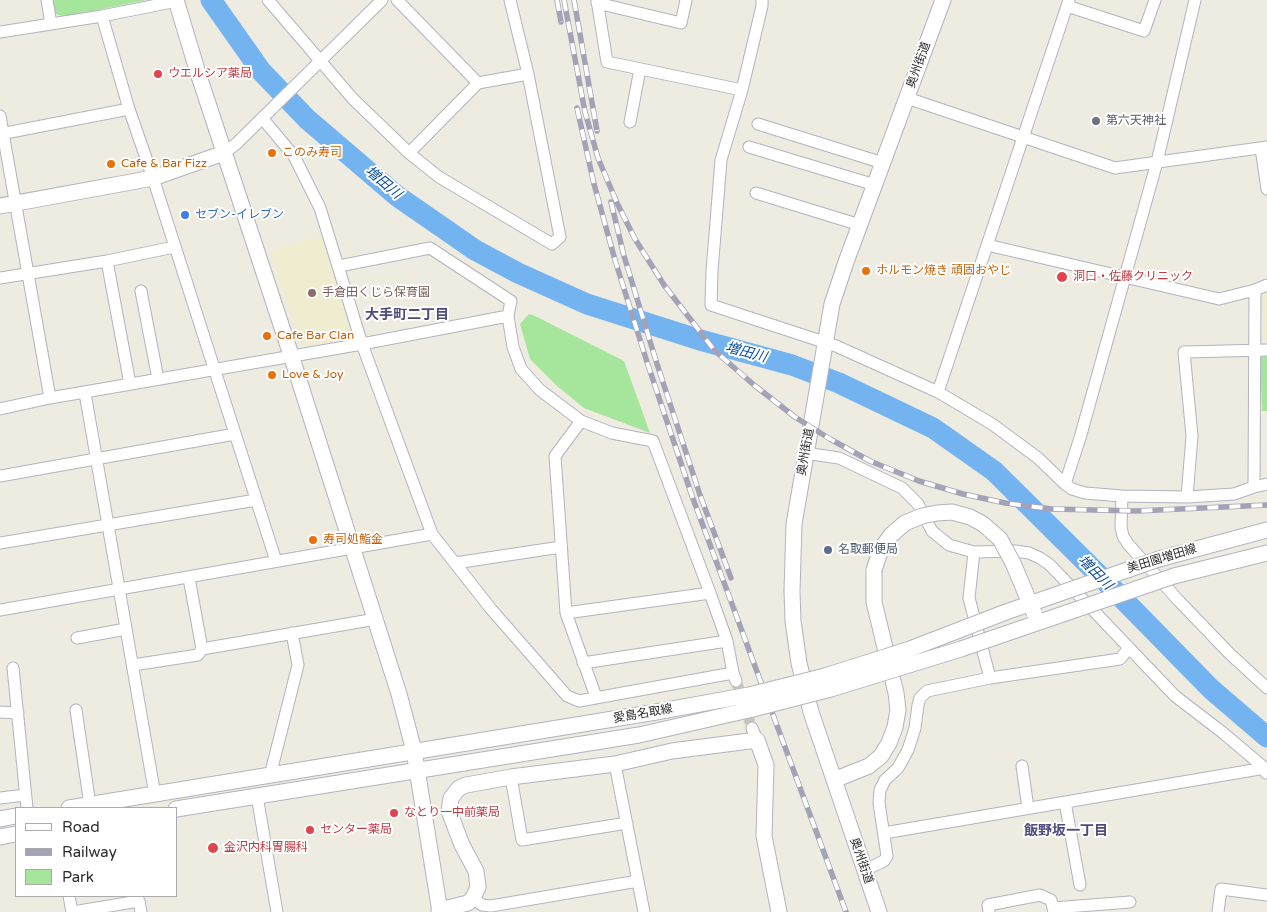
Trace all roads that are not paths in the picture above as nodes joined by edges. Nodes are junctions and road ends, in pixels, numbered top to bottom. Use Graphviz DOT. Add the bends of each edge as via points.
graph roads {
  1 [pos="47,0"];
  2 [pos="268,0"];
  3 [pos="382,0"];
  4 [pos="397,0"];
  5 [pos="510,0"];
  6 [pos="686,0"];
  7 [pos="762,0"];
  8 [pos="942,0"];
  9 [pos="1155,0"];
  10 [pos="1194,0"];
  11 [pos="176,1"];
  12 [pos="597,2"];
  13 [pos="1068,3"];
  14 [pos="102,16"];
  15 [pos="51,24"];
  16 [pos="0,32"];
  17 [pos="318,62"];
  18 [pos="640,68"];
  19 [pos="528,74"];
  20 [pos="478,83"];
  21 [pos="742,90"];
  22 [pos="907,98"];
  23 [pos="129,108"];
  24 [pos="0,116"];
  25 [pos="262,118"];
  26 [pos="630,122"];
  27 [pos="758,124"];
  28 [pos="2,134"];
  29 [pos="1023,137"];
  30 [pos="750,147"];
  31 [pos="1264,148"];
  32 [pos="224,152"];
  33 [pos="409,153"];
  34 [pos="1157,162"];
  35 [pos="883,163"];
  36 [pos="153,178"];
  37 [pos="875,185"];
  38 [pos="1266,189"];
  39 [pos="756,193"];
  40 [pos="7,205"];
  41 [pos="860,225"];
  42 [pos="987,245"];
  43 [pos="174,247"];
  44 [pos="107,261"];
  45 [pos="339,266"];
  46 [pos="28,274"];
  47 [pos="1124,276"];
  48 [pos="0,278"];
  49 [pos="1267,285"];
  50 [pos="1255,290"];
  51 [pos="141,291"];
  52 [pos="508,316"];
  53 [pos="362,344"];
  54 [pos="825,345"];
  55 [pos="1255,350"];
  56 [pos="1267,350"];
  57 [pos="291,356"];
  58 [pos="214,370"];
  59 [pos="158,379"];
  60 [pos="130,384"];
  61 [pos="938,392"];
  62 [pos="85,393"];
  63 [pos="50,398"];
  64 [pos="0,409"];
  65 [pos="581,421"];
  66 [pos="235,434"];
  67 [pos="1254,440"];
  68 [pos="1267,440"];
  69 [pos="806,453"];
  70 [pos="97,460"];
  71 [pos="0,476"];
  72 [pos="1065,484"];
  73 [pos="1267,484"];
  74 [pos="1254,487"];
  75 [pos="1122,496"];
  76 [pos="1187,497"];
  77 [pos="256,500"];
  78 [pos="108,526"];
  79 [pos="1267,530"];
  80 [pos="432,534"];
  81 [pos="0,543"];
  82 [pos="561,547"];
  83 [pos="352,548"];
  84 [pos="974,552"];
  85 [pos="1267,553"];
  86 [pos="276,561"];
  87 [pos="455,563"];
  88 [pos="189,578"];
  89 [pos="120,590"];
  90 [pos="710,593"];
  91 [pos="1031,603"];
  92 [pos="0,610"];
  93 [pos="566,613"];
  94 [pos="376,619"];
  95 [pos="1038,623"];
  96 [pos="126,629"];
  97 [pos="292,633"];
  98 [pos="77,638"];
  99 [pos="727,640"];
  100 [pos="1129,648"];
  101 [pos="202,649"];
  102 [pos="583,662"];
  103 [pos="133,665"];
  104 [pos="13,668"];
  105 [pos="990,678"];
  106 [pos="1267,688"];
  107 [pos="596,697"];
  108 [pos="751,702"];
  109 [pos="76,710"];
  110 [pos="0,712"];
  111 [pos="18,713"];
  112 [pos="414,751"];
  113 [pos="615,764"];
  114 [pos="1022,766"];
  115 [pos="417,770"];
  116 [pos="1266,772"];
  117 [pos="273,775"];
  118 [pos="511,777"];
  119 [pos="834,780"];
  120 [pos="25,795"];
  121 [pos="155,795"];
  122 [pos="257,796"];
  123 [pos="0,798"];
  124 [pos="1065,802"];
  125 [pos="90,805"];
  126 [pos="26,807"];
  127 [pos="76,807"];
  128 [pos="1028,808"];
  129 [pos="178,809"];
  130 [pos="15,816"];
  131 [pos="0,819"];
  132 [pos="627,823"];
  133 [pos="884,833"];
  134 [pos="15,834"];
  135 [pos="0,837"];
  136 [pos="865,870"];
  137 [pos="638,881"];
  138 [pos="1080,885"];
  139 [pos="1267,895"];
  140 [pos="69,897"];
  141 [pos="473,898"];
  142 [pos="1130,902"];
  143 [pos="1053,910"];
  144 [pos="439,911"];
  145 [pos="72,912"];
  146 [pos="141,912"];
  147 [pos="277,912"];
  148 [pos="644,912"];
  149 [pos="780,912"];
  150 [pos="879,912"];
  151 [pos="989,912"];
  152 [pos="1218,912"];
  1 -- 15 [label="street"];
  2 -- 17 [label="street"];
  3 -- 17 [label="street"];
  4 -- 20 [label="street"];
  5 -- 19 [label="street"];
  6 -- 12 [label="street" via="681,23"];
  7 -- 21 [label="street"];
  8 -- 22 [label="main road, 奥州街道"];
  9 -- 13 [label="street" via="1144,31"];
  10 -- 34 [label="street"];
  11 -- 14 [label="street"];
  11 -- 32 [label="main road"];
  12 -- 18 [label="street" via="607,62"];
  13 -- 29 [label="street"];
  14 -- 15 [label="street"];
  14 -- 23 [label="street"];
  15 -- 16 [label="street"];
  17 -- 25 [label="street"];
  17 -- 33 [label="street"];
  18 -- 21 [label="street"];
  18 -- 26 [label="street"];
  19 -- 20 [label="street"];
  19 -- 33 [label="street" via="560,237 552,244 439,177"];
  20 -- 33 [label="street"];
  21 -- 54 [label="street" via="721,160 712,305"];
  22 -- 29 [label="street"];
  22 -- 35 [label="main road, 奥州街道"];
  23 -- 28 [label="street"];
  23 -- 36 [label="street"];
  24 -- 28 [label="street"];
  25 -- 32 [label="street"];
  25 -- 45 [label="street" via="294,156 320,208"];
  27 -- 35 [label="street"];
  28 -- 40 [label="street"];
  29 -- 34 [label="street" via="1115,168"];
  29 -- 42 [label="street"];
  30 -- 37 [label="street"];
  31 -- 34 [label="street"];
  31 -- 38 [label="street"];
  32 -- 36 [label="main road"];
  32 -- 57 [label="main road"];
  34 -- 47 [label="street"];
  35 -- 37 [label="main road, 奥州街道"];
  36 -- 40 [label="main road"];
  36 -- 43 [label="street"];
  37 -- 41 [label="main road, 奥州街道"];
  39 -- 41 [label="street"];
  40 -- 46 [label="street"];
  41 -- 54 [label="main road, 奥州街道" via="832,304"];
  42 -- 47 [label="street"];
  42 -- 61 [label="street"];
  43 -- 44 [label="street"];
  43 -- 58 [label="street"];
  44 -- 46 [label="street"];
  44 -- 60 [label="street"];
  45 -- 52 [label="street" via="430,248 511,301"];
  45 -- 53 [label="street"];
  46 -- 48 [label="street"];
  46 -- 63 [label="street"];
  47 -- 50 [label="street" via="1219,299"];
  47 -- 72 [label="street"];
  49 -- 50 [label="street"];
  50 -- 55 [label="street"];
  51 -- 59 [label="street"];
  52 -- 53 [label="street"];
  52 -- 65 [label="street" via="513,347 521,369 540,390"];
  53 -- 57 [label="street"];
  53 -- 80 [label="street"];
  54 -- 61 [label="street" via="904,375"];
  54 -- 69 [label="main road, 奥州街道"];
  55 -- 56 [label="street"];
  55 -- 67 [label="street"];
  55 -- 76 [label="street" via="1184,352 1192,436"];
  57 -- 58 [label="street"];
  57 -- 83 [label="main road"];
  58 -- 59 [label="street"];
  58 -- 66 [label="street"];
  59 -- 60 [label="street"];
  60 -- 62 [label="street"];
  61 -- 72 [label="street" via="1016,441"];
  62 -- 63 [label="street"];
  62 -- 70 [label="street"];
  63 -- 64 [label="street"];
  65 -- 82 [label="street" via="555,456"];
  65 -- 90 [label="street" via="612,433 653,441"];
  66 -- 70 [label="street"];
  66 -- 77 [label="street"];
  67 -- 68 [label="street"];
  67 -- 74 [label="street"];
  69 -- 84 [label="street" via="839,458 902,488 918,504 939,538 949,545"];
  69 -- 119 [label="main road, 奥州街道" via="794,524 793,621 798,663"];
  70 -- 71 [label="street"];
  70 -- 78 [label="street"];
  72 -- 75 [label="street" via="1085,493"];
  73 -- 74 [label="street"];
  74 -- 76 [label="street" via="1234,494"];
  75 -- 76 [label="street"];
  75 -- 106 [label="street" via="1123,536 1128,544 1230,654"];
  77 -- 78 [label="street"];
  77 -- 86 [label="street"];
  78 -- 81 [label="street"];
  78 -- 89 [label="street"];
  79 -- 91 [label="main road, 美田園増田線, bridge" via="1159,559"];
  80 -- 83 [label="street"];
  80 -- 87 [label="street"];
  82 -- 87 [label="street"];
  82 -- 93 [label="street"];
  83 -- 86 [label="street"];
  83 -- 94 [label="main road"];
  84 -- 100 [label="street" via="1015,551 1040,558"];
  84 -- 105 [label="street" via="969,598"];
  85 -- 95 [label="main road, 美田園増田線, bridge" via="1174,576"];
  86 -- 88 [label="street"];
  87 -- 107 [label="street" via="566,696 579,701"];
  88 -- 89 [label="street"];
  88 -- 101 [label="street"];
  89 -- 92 [label="street"];
  89 -- 96 [label="street"];
  90 -- 93 [label="street"];
  90 -- 99 [label="street"];
  91 -- 95 [label="main road, bridge"];
  91 -- 108 [label="main road, 愛島名取線, bridge" via="910,649"];
  91 -- 119 [label="main road, bridge" via="1000,539 970,517 952,512 922,516 905,523 891,535 881,549 872,588 896,692 898,710 895,727 881,756 869,766"];
  93 -- 102 [label="street"];
  94 -- 97 [label="street"];
  94 -- 112 [label="main road"];
  95 -- 108 [label="main road, 愛島名取線, bridge" via="831,689"];
  96 -- 98 [label="street"];
  96 -- 103 [label="street"];
  97 -- 101 [label="street"];
  97 -- 117 [label="street" via="298,665 272,768"];
  99 -- 102 [label="street"];
  99 -- 107 [label="street" via="734,677"];
  100 -- 105 [label="street" via="1120,659"];
  100 -- 116 [label="street" via="1175,696"];
  101 -- 103 [label="street" via="198,655"];
  102 -- 107 [label="street"];
  103 -- 121 [label="street"];
  104 -- 111 [label="street"];
  105 -- 133 [label="street" via="934,688 920,698 916,728 908,750 880,790"];
  108 -- 112 [label="main road, 愛島名取線" via="656,712"];
  108 -- 115 [label="main road, 愛島名取線" via="639,735"];
  109 -- 125 [label="street"];
  110 -- 111 [label="street"];
  111 -- 120 [label="street"];
  112 -- 115 [label="main road"];
  112 -- 117 [label="main road, 愛島名取線"];
  113 -- 118 [label="main road"];
  113 -- 132 [label="street"];
  113 -- 149 [label="main road" via="754,734 766,765 764,836"];
  114 -- 128 [label="street"];
  115 -- 122 [label="main road, 愛島名取線"];
  115 -- 144 [label="main road"];
  116 -- 124 [label="street"];
  117 -- 121 [label="main road, 愛島名取線"];
  118 -- 132 [label="street" via="522,840"];
  118 -- 141 [label="main road" via="466,785 451,798 450,817 478,876"];
  119 -- 136 [label="main road, 奥州街道"];
  120 -- 123 [label="street"];
  120 -- 126 [label="street"];
  121 -- 125 [label="main road, 愛島名取線"];
  122 -- 129 [label="main road, 愛島名取線"];
  122 -- 147 [label="street"];
  124 -- 128 [label="street"];
  124 -- 138 [label="street"];
  125 -- 127 [label="main road, 愛島名取線"];
  128 -- 133 [label="street"];
  130 -- 131 [label="main road"];
  132 -- 137 [label="street"];
  133 -- 136 [label="street" via="887,856 884,862"];
  134 -- 135 [label="main road"];
  136 -- 150 [label="main road, 奥州街道"];
  137 -- 141 [label="street" via="491,906 482,906"];
  137 -- 148 [label="street"];
  139 -- 152 [label="street" via="1221,888"];
  140 -- 145 [label="street"];
  141 -- 144 [label="main road" via="462,906"];
  142 -- 143 [label="street"];
  143 -- 151 [label="street" via="1052,900 1040,895 988,905"];
  145 -- 146 [label="street" via="139,901"];
}
